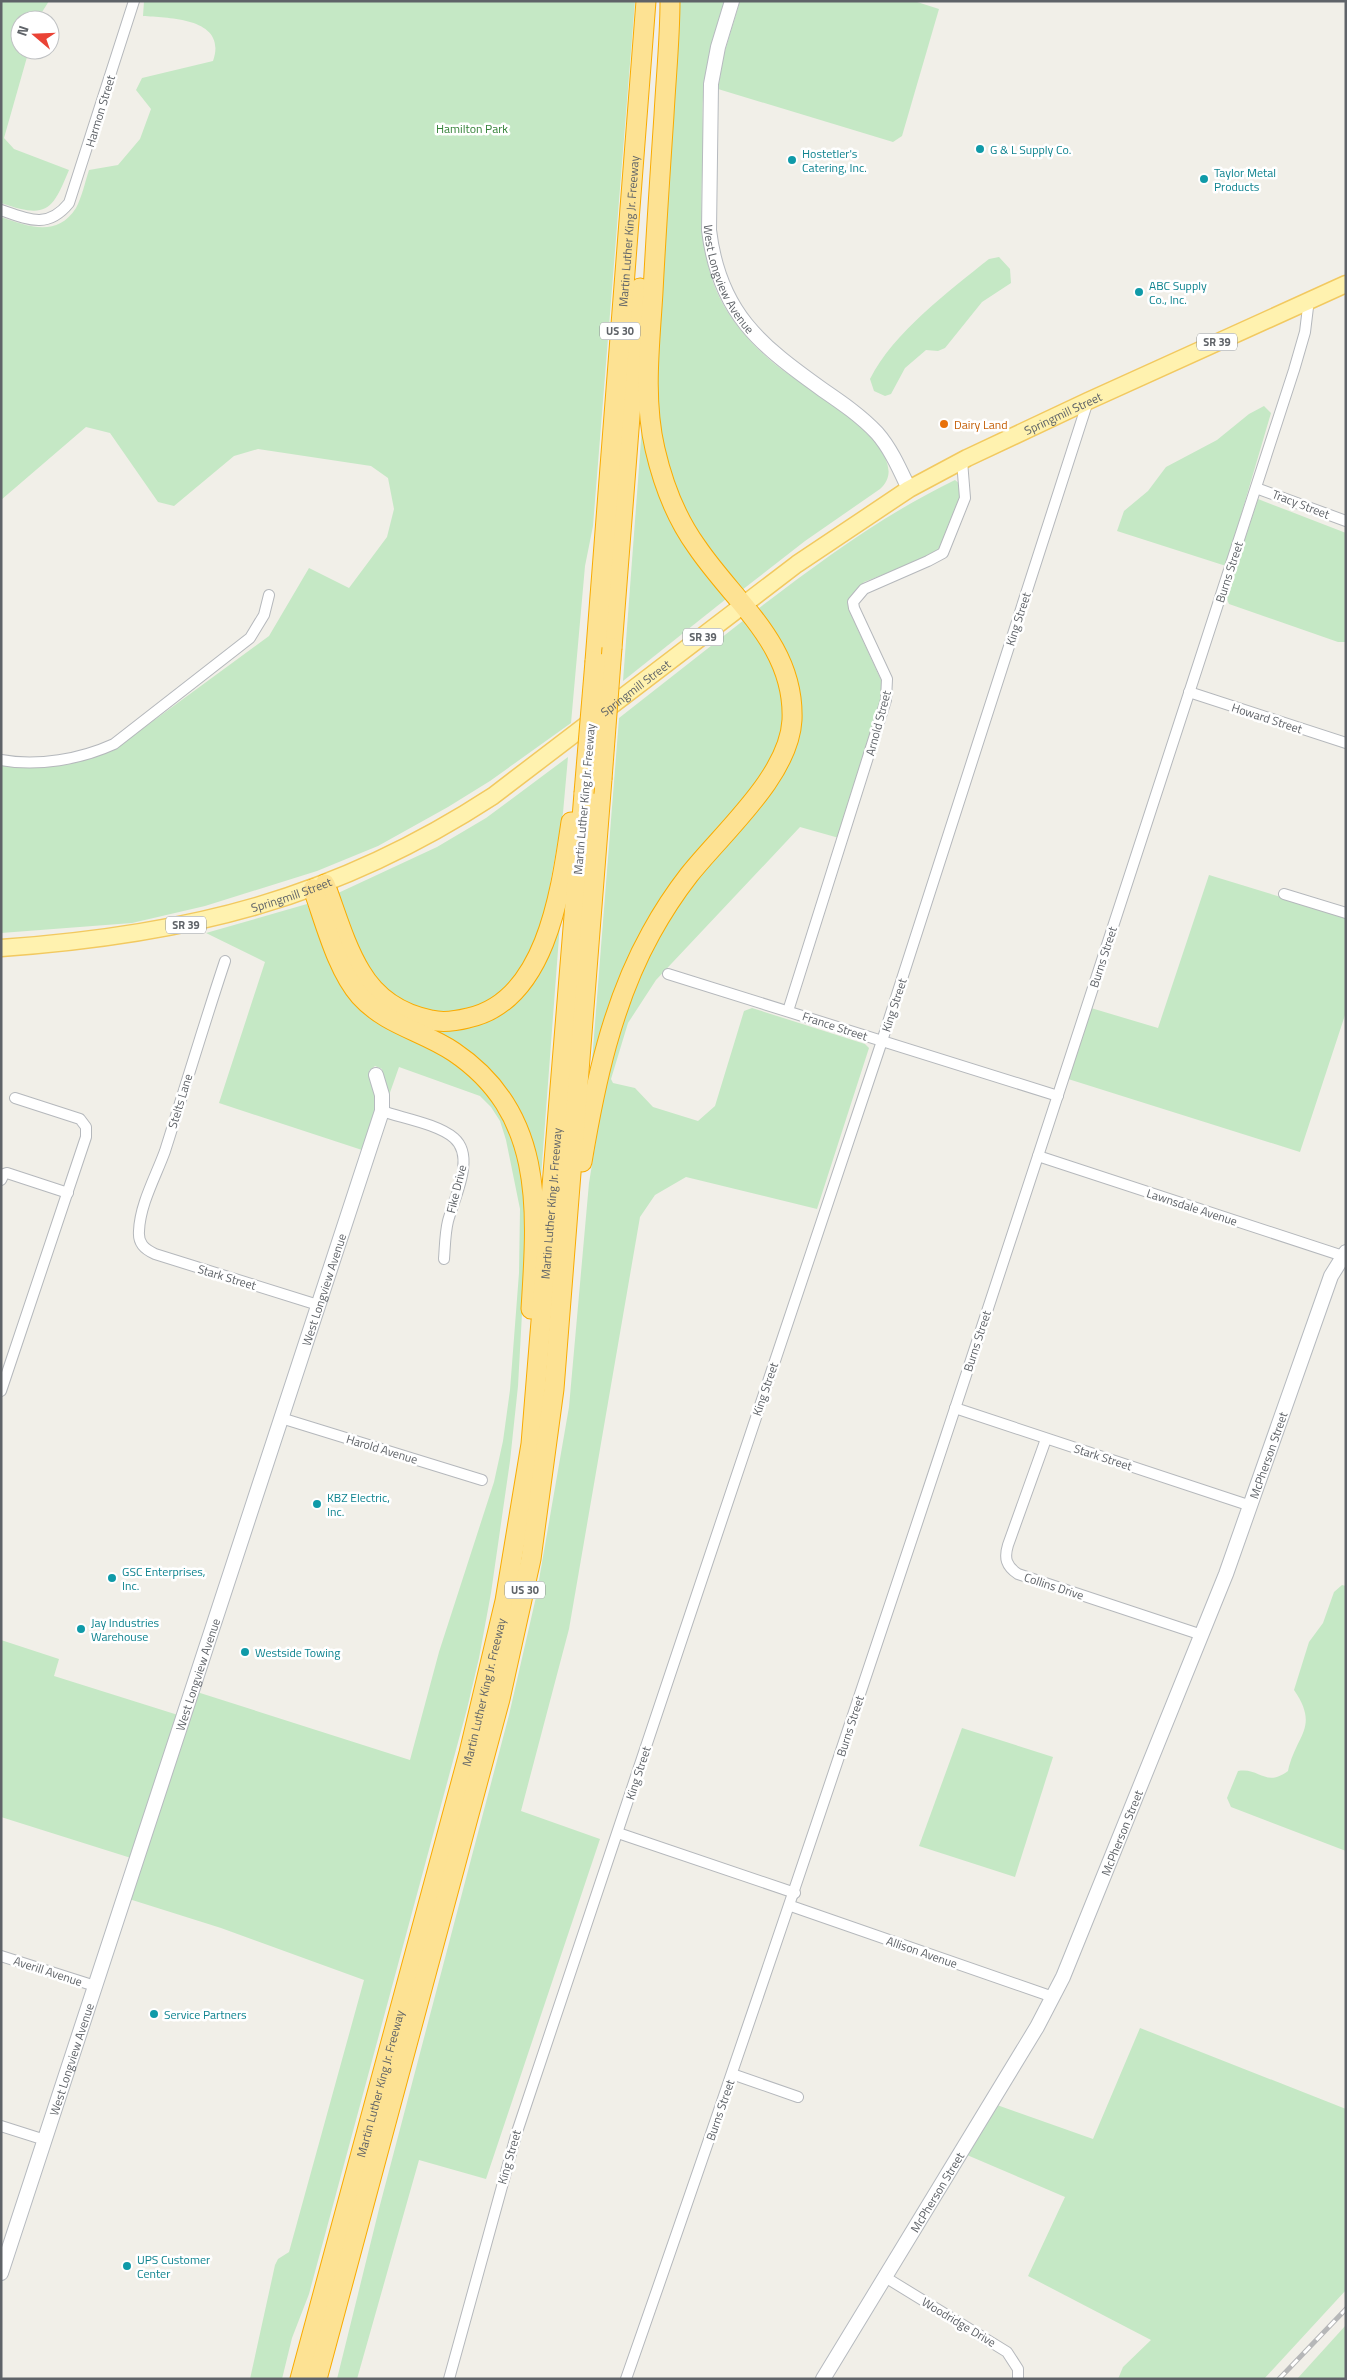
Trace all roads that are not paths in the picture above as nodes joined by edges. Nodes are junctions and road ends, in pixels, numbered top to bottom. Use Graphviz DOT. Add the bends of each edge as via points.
graph roads {
  1 [pos="134,1"];
  2 [pos="646,1"];
  3 [pos="663,1"];
  4 [pos="670,1"];
  5 [pos="732,1"];
  6 [pos="1,210"];
  7 [pos="1346,284"];
  8 [pos="1309,299"];
  9 [pos="1088,401"];
  10 [pos="962,461"];
  11 [pos="1256,488"];
  12 [pos="909,489"];
  13 [pos="1346,521"];
  14 [pos="269,595"];
  15 [pos="744,605"];
  16 [pos="1189,692"];
  17 [pos="1346,743"];
  18 [pos="1,760"];
  19 [pos="579,796"];
  20 [pos="319,887"];
  21 [pos="1284,894"];
  22 [pos="1346,913"];
  23 [pos="1,948"];
  24 [pos="225,961"];
  25 [pos="668,974"];
  26 [pos="788,1011"];
  27 [pos="882,1041"];
  28 [pos="376,1075"];
  29 [pos="1058,1096"];
  30 [pos="15,1098"];
  31 [pos="382,1111"];
  32 [pos="1038,1156"];
  33 [pos="1,1180"];
  34 [pos="68,1193"];
  35 [pos="140,1241"];
  36 [pos="1345,1255"];
  37 [pos="444,1259"];
  38 [pos="318,1306"];
  39 [pos="5,1367"];
  40 [pos="1,1391"];
  41 [pos="955,1408"];
  42 [pos="281,1418"];
  43 [pos="1046,1439"];
  44 [pos="547,1448"];
  45 [pos="482,1480"];
  46 [pos="1251,1506"];
  47 [pos="1202,1635"];
  48 [pos="495,1651"];
  49 [pos="618,1833"];
  50 [pos="795,1893"];
  51 [pos="790,1906"];
  52 [pos="1,1956"];
  53 [pos="95,1986"];
  54 [pos="1053,1997"];
  55 [pos="732,2074"];
  56 [pos="798,2098"];
  57 [pos="1,2126"];
  58 [pos="45,2140"];
  59 [pos="352,2251"];
  60 [pos="1,2273"];
  61 [pos="885,2277"];
  62 [pos="316,2318"];
  63 [pos="291,2379"];
  64 [pos="300,2379"];
  65 [pos="318,2379"];
  66 [pos="328,2379"];
  67 [pos="449,2379"];
  68 [pos="626,2379"];
  69 [pos="823,2379"];
  70 [pos="1018,2379"];
  1 -- 6 [label="street, Harmon Street" via="69,203 57,216 46,220 33,221"];
  2 -- 19 [label="highway, Martin Luther King Jr. Freeway / US 30, bridge" via="605,533"];
  3 -- 44 [label="highway, Martin Luther King Jr. Freeway / US 30, bridge" via="557,1360"];
  4 -- 15 [label="highway" via="650,344 651,426 666,489 685,528"];
  5 -- 12 [label="street, West Longview Avenue" via="714,64 710,99 709,230 719,277 732,305 755,336 877,433"];
  7 -- 8 [label="main road, Springmill Street / SR 39"];
  8 -- 9 [label="main road, Springmill Street / SR 39"];
  8 -- 11 [label="street, Burns Street" via="1305,332"];
  9 -- 10 [label="main road, Springmill Street / SR 39"];
  9 -- 27 [label="street, King Street"];
  10 -- 12 [label="main road, Springmill Street / SR 39"];
  10 -- 26 [label="street, Arnold Street" via="966,498 943,552 871,585 859,592 853,602 887,679 886,700"];
  11 -- 13 [label="street, Tracy Street"];
  11 -- 16 [label="street, Burns Street"];
  12 -- 15 [label="main road, Springmill Street / SR 39" via="821,546"];
  14 -- 18 [label="street" via="264,615 250,638 114,744 92,753 55,761"];
  15 -- 20 [label="main road, Springmill Street / SR 39" via="493,796 416,842"];
  15 -- 44 [label="highway" via="774,646 788,677 792,722 787,745 771,777 668,906 638,958 619,1003 599,1075 583,1159 561,1403"];
  16 -- 17 [label="street, Howard Street"];
  16 -- 29 [label="street, Burns Street"];
  19 -- 20 [label="highway" via="560,882 540,950 522,984 489,1012 452,1022 421,1018 401,1011 378,994 361,972"];
  19 -- 48 [label="highway, Martin Luther King Jr. Freeway / US 30" via="534,1415 515,1555"];
  20 -- 23 [label="main road, Springmill Street / SR 39" via="171,928"];
  20 -- 48 [label="highway" via="343,968 359,995 384,1017 445,1046 480,1073 513,1118 528,1155 535,1205 532,1300 513,1508 496,1606"];
  21 -- 22 [label="street"];
  24 -- 35 [label="street, Stelts Lane" via="142,1216"];
  25 -- 26 [label="street, France Street"];
  26 -- 27 [label="street, France Street"];
  27 -- 29 [label="street, France Street"];
  27 -- 49 [label="street, King Street"];
  28 -- 31 [label="street, West Longview Avenue" via="382,1095"];
  29 -- 32 [label="street, Burns Street"];
  30 -- 34 [label="street" via="72,1115 86,1127 86,1137"];
  31 -- 37 [label="street, Fike Drive" via="446,1133 454,1138 464,1155 448,1223"];
  31 -- 38 [label="street, West Longview Avenue"];
  32 -- 36 [label="street, Lawnsdale Avenue"];
  32 -- 41 [label="street, Burns Street"];
  33 -- 34 [label="street" via="4,1174 8,1174"];
  34 -- 39 [label="street"];
  35 -- 38 [label="street, Stark Street" via="155,1254"];
  36 -- 46 [label="street, McPherson Street" via="1331,1276"];
  38 -- 42 [label="street, West Longview Avenue"];
  39 -- 40 [label="street"];
  41 -- 43 [label="street, Stark Street"];
  41 -- 50 [label="street, Burns Street"];
  42 -- 45 [label="street, Harold Avenue"];
  42 -- 53 [label="street, West Longview Avenue"];
  43 -- 46 [label="street, Stark Street"];
  43 -- 47 [label="street, Collins Drive" via="1008,1545 1008,1566 1018,1574"];
  44 -- 59 [label="highway, Martin Luther King Jr. Freeway / US 30" via="531,1559 500,1699"];
  46 -- 47 [label="street, McPherson Street"];
  47 -- 54 [label="street, McPherson Street"];
  48 -- 62 [label="highway, Martin Luther King Jr. Freeway / US 30"];
  49 -- 50 [label="street"];
  49 -- 67 [label="street, King Street" via="517,2132"];
  50 -- 51 [label="street, Burns Street"];
  51 -- 54 [label="street, Allison Avenue"];
  51 -- 55 [label="street, Burns Street"];
  52 -- 53 [label="street, Averill Avenue"];
  53 -- 58 [label="street, West Longview Avenue"];
  54 -- 61 [label="street, McPherson Street"];
  55 -- 56 [label="street"];
  55 -- 68 [label="street, Burns Street"];
  57 -- 58 [label="street"];
  58 -- 60 [label="street, West Longview Avenue"];
  59 -- 65 [label="highway, Martin Luther King Jr. Freeway / US 30"];
  59 -- 66 [label="highway"];
  61 -- 69 [label="street, McPherson Street"];
  61 -- 70 [label="street, Woodridge Drive" via="1007,2352 1018,2369"];
  62 -- 63 [label="highway" via="299,2351"];
  62 -- 64 [label="highway, Martin Luther King Jr. Freeway / US 30"];
}
